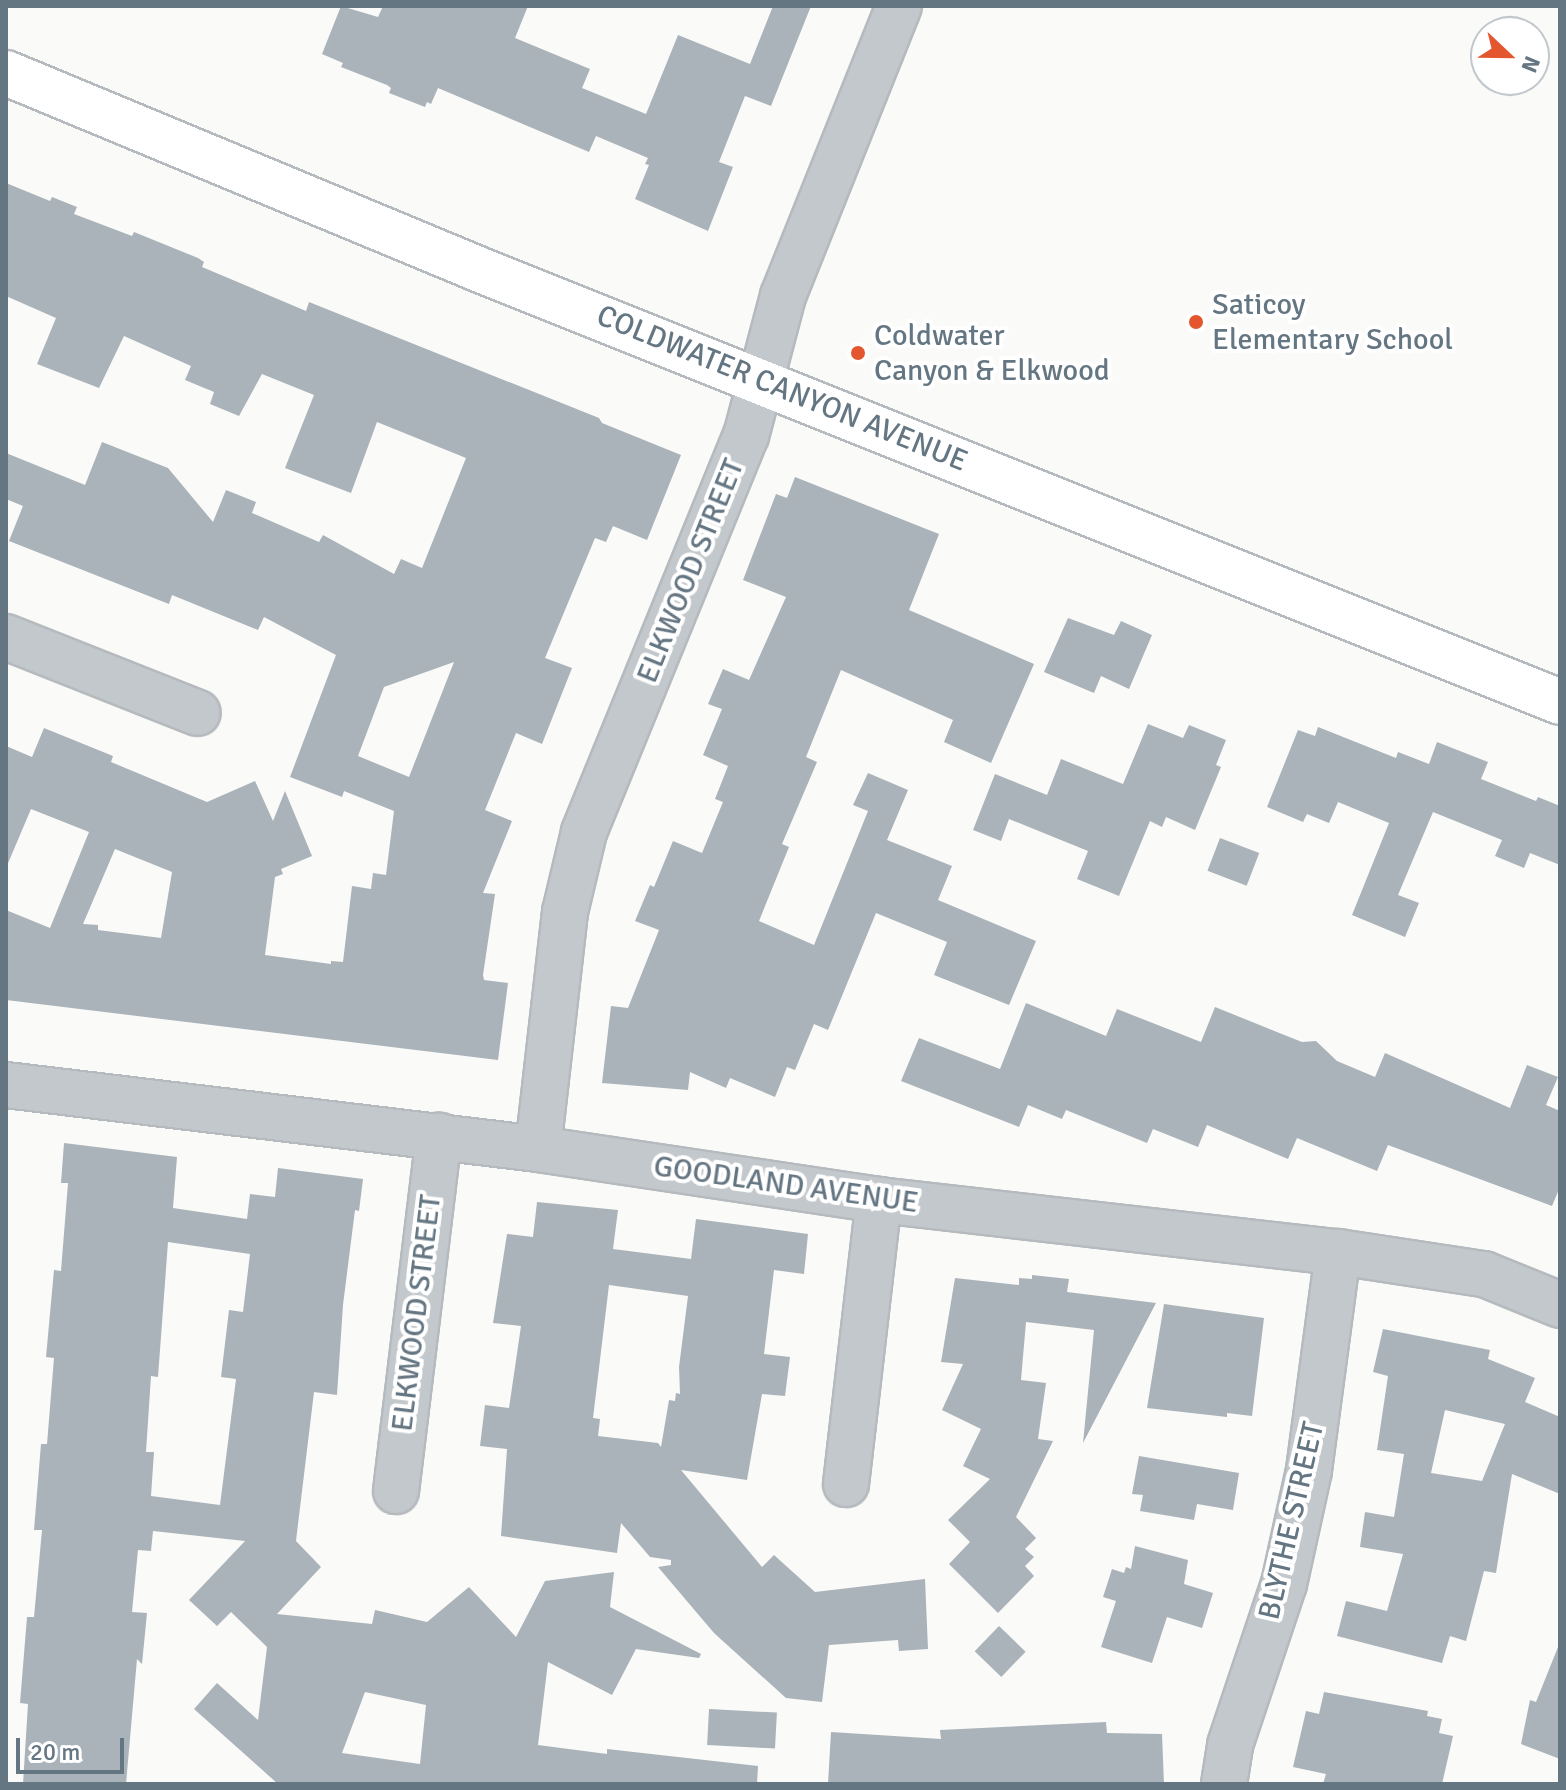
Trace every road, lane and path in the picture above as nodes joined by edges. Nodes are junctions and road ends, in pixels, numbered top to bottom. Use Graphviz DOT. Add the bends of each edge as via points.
graph roads {
  1 [pos="899,6"];
  2 [pos="6,73"];
  3 [pos="759,380"];
  4 [pos="6,637"];
  5 [pos="1560,702"];
  6 [pos="198,713"];
  7 [pos="6,1085"];
  8 [pos="439,1136"];
  9 [pos="538,1149"];
  10 [pos="879,1200"];
  11 [pos="1338,1252"];
  12 [pos="1560,1305"];
  13 [pos="846,1484"];
  14 [pos="396,1491"];
  15 [pos="1224,1784"];
  1 -- 3 [label="street, ELKWOOD STREET" via="783,296"];
  2 -- 3 [label="main road, COLDWATER CANYON AVENUE"];
  3 -- 5 [label="main road, COLDWATER CANYON AVENUE"];
  3 -- 9 [label="street, ELKWOOD STREET" via="746,436 584,832 565,912"];
  4 -- 6 [label="street"];
  7 -- 8 [label="street, GOODLAND AVENUE"];
  8 -- 9 [label="street, GOODLAND AVENUE"];
  8 -- 14 [label="street, ELKWOOD STREET"];
  9 -- 10 [label="street, GOODLAND AVENUE"];
  10 -- 11 [label="street, GOODLAND AVENUE"];
  10 -- 13 [label="street"];
  11 -- 12 [label="street, GOODLAND AVENUE" via="1484,1274"];
  11 -- 15 [label="street, BLYTHE STREET" via="1309,1470 1284,1584 1230,1745"];
}
